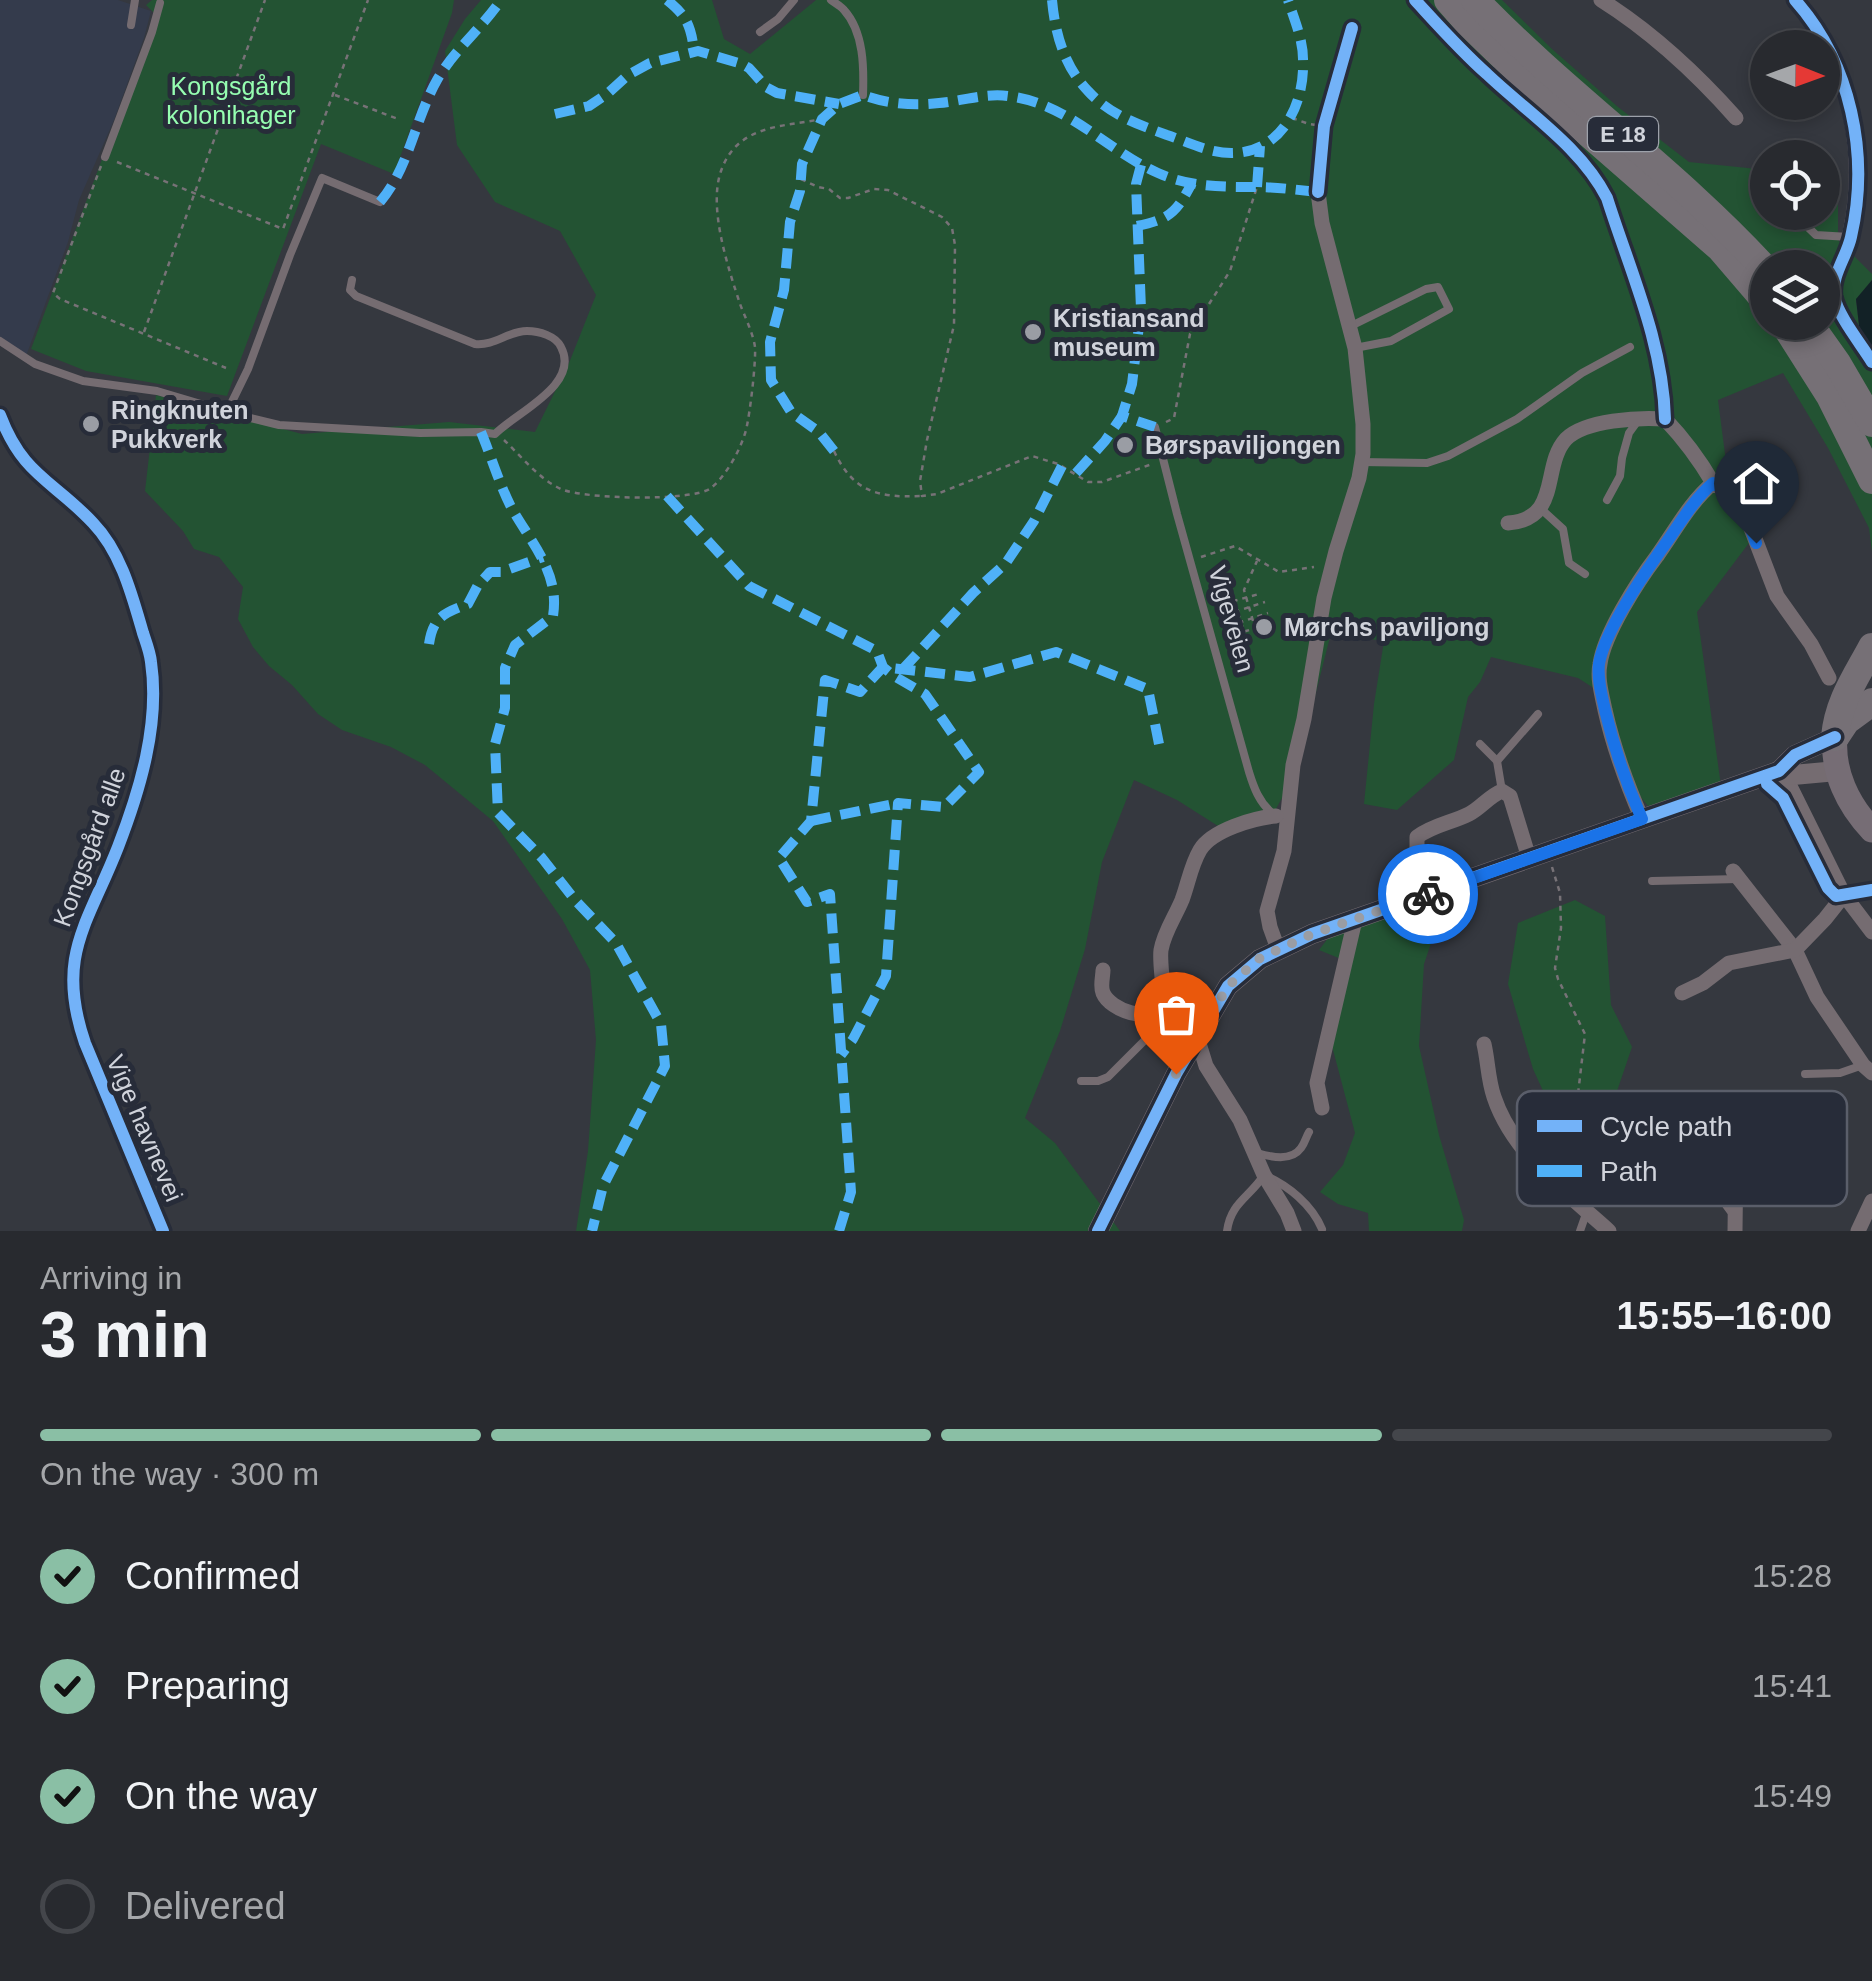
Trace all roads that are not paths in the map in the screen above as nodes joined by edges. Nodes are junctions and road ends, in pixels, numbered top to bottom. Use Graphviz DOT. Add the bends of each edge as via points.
graph roads {
  1 [pos="135,0"];
  2 [pos="794,0"];
  3 [pos="831,0"];
  4 [pos="1448,0"];
  5 [pos="1474,0"];
  6 [pos="1601,0"];
  7 [pos="1794,0"];
  8 [pos="160,3"];
  9 [pos="131,24"];
  10 [pos="1817,30"];
  11 [pos="760,32"];
  12 [pos="1840,71"];
  13 [pos="863,95"];
  14 [pos="1736,118"];
  15 [pos="104,157"];
  16 [pos="1865,178"];
  17 [pos="1318,192"];
  18 [pos="380,202"];
  19 [pos="1811,230"];
  20 [pos="1851,238"];
  21 [pos="1750,252"];
  22 [pos="1840,267"];
  23 [pos="352,280"];
  24 [pos="1750,283"];
  25 [pos="1351,326"];
  26 [pos="1794,340"];
  27 [pos="1821,340"];
  28 [pos="0,341"];
  29 [pos="1630,347"];
  30 [pos="1355,348"];
  31 [pos="227,412"];
  32 [pos="0,415"];
  33 [pos="1639,419"];
  34 [pos="1870,419"];
  35 [pos="1156,427"];
  36 [pos="1362,462"];
  37 [pos="1869,473"];
  38 [pos="1713,483"];
  39 [pos="1872,494"];
  40 [pos="1607,500"];
  41 [pos="1540,508"];
  42 [pos="1508,523"];
  43 [pos="1585,574"];
  44 [pos="1872,646"];
  45 [pos="1829,678"];
  46 [pos="1872,702"];
  47 [pos="1538,714"];
  48 [pos="1835,737"];
  49 [pos="1480,744"];
  50 [pos="1497,761"];
  51 [pos="1837,770"];
  52 [pos="1778,771"];
  53 [pos="1502,791"];
  54 [pos="1642,819"];
  55 [pos="1282,821"];
  56 [pos="1872,830"];
  57 [pos="1538,855"];
  58 [pos="1416,862"];
  59 [pos="1736,875"];
  60 [pos="1652,881"];
  61 [pos="1844,895"];
  62 [pos="1355,920"];
  63 [pos="1872,932"];
  64 [pos="1278,950"];
  65 [pos="1795,950"];
  66 [pos="1104,970"];
  67 [pos="1682,993"];
  68 [pos="1156,1010"];
  69 [pos="1196,1036"];
  70 [pos="86,1043"];
  71 [pos="1484,1044"];
  72 [pos="1867,1069"];
  73 [pos="1805,1074"];
  74 [pos="1082,1080"];
  75 [pos="1322,1108"];
  76 [pos="1309,1132"];
  77 [pos="1517,1139"];
  78 [pos="1253,1152"];
  79 [pos="1264,1175"];
  80 [pos="1872,1201"];
  81 [pos="1582,1206"];
  82 [pos="1588,1211"];
  83 [pos="1322,1229"];
  84 [pos="163,1231"];
  85 [pos="1098,1231"];
  86 [pos="1227,1231"];
  87 [pos="1294,1231"];
  88 [pos="1580,1231"];
  89 [pos="1609,1231"];
  90 [pos="1858,1231"];
  1 -- 9 [label="lane"];
  2 -- 11 [label="lane"];
  3 -- 13 [label="lane" via="858,39"];
  4 -- 24 [label="highway, E 18" via="1720,248"];
  5 -- 21 [label="highway, E 18"];
  6 -- 14 [label="street" via="1655,39"];
  7 -- 10 [label="street"];
  8 -- 15 [label="lane"];
  12 -- 16 [label="street"];
  16 -- 20 [label="street"];
  17 -- 25 [label="street"];
  18 -- 31 [label="lane" via="322,178"];
  19 -- 20 [label="lane"];
  20 -- 22 [label="street"];
  23 -- 31 [label="lane" via="356,296 475,344 537,332 557,341 563,370 541,400 495,434 279,424"];
  25 -- 30 [label="street"];
  25 -- 30 [label="lane" via="1426,289 1438,287 1449,309 1391,341"];
  26 -- 37 [label="highway"];
  27 -- 34 [label="highway"];
  28 -- 31 [label="lane" via="58,374"];
  29 -- 36 [label="lane" via="1448,456 1427,463"];
  30 -- 36 [label="street"];
  32 -- 70 [label="street, Kongsgård alle" via="23,460 102,533 128,581 152,665 152,718 140,780 74,958"];
  33 -- 38 [label="street" via="1665,419"];
  33 -- 40 [label="lane" via="1628,433 1620,476"];
  33 -- 41 [label="street" via="1600,424 1566,440"];
  35 -- 55 [label="lane, Vigeveien" via="1256,792"];
  36 -- 55 [label="street" via="1331,568"];
  37 -- 39 [label="highway"];
  38 -- 45 [label="street" via="1736,496 1777,596"];
  38 -- 54 [label="street" via="1638,586 1599,667 1611,738"];
  41 -- 42 [label="street"];
  41 -- 43 [label="lane" via="1563,529 1569,563"];
  44 -- 48 [label="highway" via="1842,700"];
  46 -- 48 [label="highway"];
  47 -- 50 [label="lane"];
  48 -- 51 [label="main road"];
  48 -- 52 [label="street"];
  49 -- 50 [label="lane"];
  50 -- 53 [label="lane"];
  51 -- 52 [label="street"];
  51 -- 56 [label="main road" via="1854,810"];
  52 -- 54 [label="street"];
  52 -- 61 [label="street"];
  53 -- 57 [label="street"];
  53 -- 58 [label="street" via="1417,837"];
  54 -- 57 [label="street"];
  55 -- 64 [label="street" via="1282,862 1267,911"];
  55 -- 68 [label="street" via="1260,818 1230,828 1200,850 1164,940"];
  57 -- 62 [label="street"];
  59 -- 60 [label="lane"];
  59 -- 65 [label="street"];
  61 -- 63 [label="street"];
  61 -- 65 [label="street"];
  62 -- 64 [label="street"];
  62 -- 75 [label="street" via="1318,1083"];
  64 -- 69 [label="street" via="1228,986"];
  65 -- 67 [label="street" via="1729,963"];
  65 -- 72 [label="street"];
  66 -- 68 [label="street" via="1102,991 1110,1002 1140,1014"];
  68 -- 74 [label="lane" via="1149,1036 1108,1078"];
  69 -- 78 [label="street"];
  69 -- 85 [label="street"];
  70 -- 84 [label="street, Vige havnevei"];
  71 -- 77 [label="street" via="1494,1098"];
  72 -- 73 [label="lane"];
  76 -- 78 [label="lane" via="1290,1156"];
  78 -- 79 [label="street"];
  79 -- 83 [label="lane" via="1298,1197"];
  79 -- 86 [label="lane" via="1236,1204"];
  79 -- 87 [label="street"];
  80 -- 90 [label="street"];
  81 -- 82 [label="street"];
  82 -- 88 [label="lane"];
  82 -- 89 [label="street"];
}
